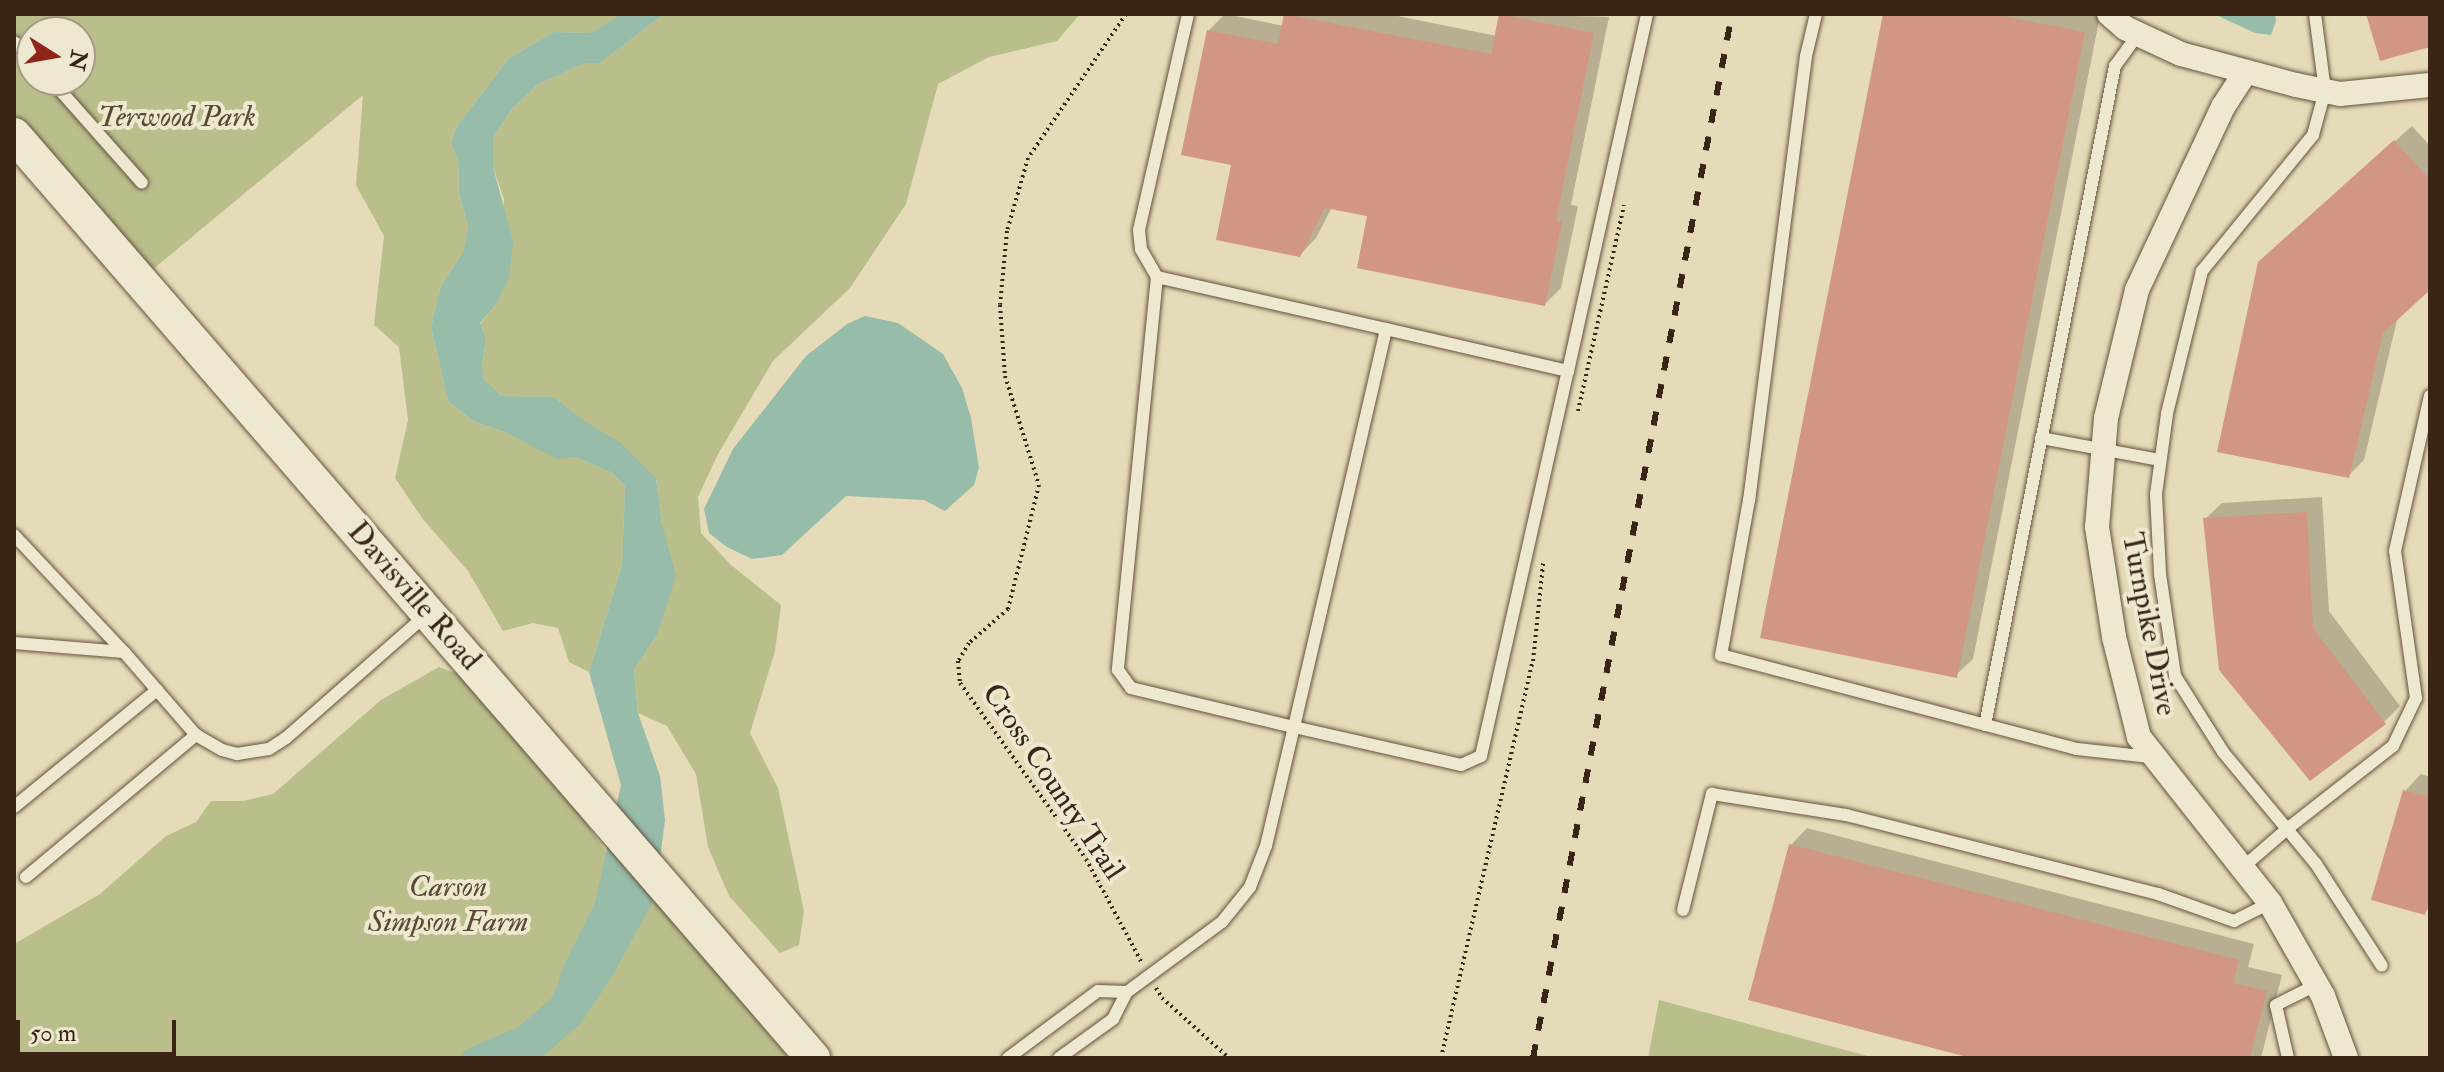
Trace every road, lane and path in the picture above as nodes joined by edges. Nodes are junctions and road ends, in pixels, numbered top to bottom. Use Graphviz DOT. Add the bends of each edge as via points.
graph roads {
  1 [pos="1126,14"];
  2 [pos="1188,14"];
  3 [pos="1647,14"];
  4 [pos="1816,14"];
  5 [pos="2109,14"];
  6 [pos="2315,14"];
  7 [pos="2138,34"];
  8 [pos="2245,73"];
  9 [pos="2430,85"];
  10 [pos="2325,91"];
  11 [pos="65,96"];
  12 [pos="14,135"];
  13 [pos="142,183"];
  14 [pos="1625,201"];
  15 [pos="1157,277"];
  16 [pos="1386,329"];
  17 [pos="1568,371"];
  18 [pos="2430,396"];
  19 [pos="1577,416"];
  20 [pos="2041,438"];
  21 [pos="2104,450"];
  22 [pos="2160,460"];
  23 [pos="14,535"];
  24 [pos="1544,561"];
  25 [pos="428,613"];
  26 [pos="14,643"];
  27 [pos="124,652"];
  28 [pos="157,690"];
  29 [pos="1985,725"];
  30 [pos="1294,727"];
  31 [pos="196,735"];
  32 [pos="2154,757"];
  33 [pos="14,807"];
  34 [pos="2287,829"];
  35 [pos="2242,868"];
  36 [pos="26,877"];
  37 [pos="2270,903"];
  38 [pos="1683,910"];
  39 [pos="1140,960"];
  40 [pos="2382,966"];
  41 [pos="2316,985"];
  42 [pos="1127,992"];
  43 [pos="1162,998"];
  44 [pos="813,1058"];
  45 [pos="1008,1058"];
  46 [pos="1059,1058"];
  47 [pos="1229,1058"];
  48 [pos="1441,1058"];
  49 [pos="2288,1058"];
  50 [pos="2346,1058"];
  1 -- 39 [label="path, Cross County Trail" via="1028,158 1007,231 1000,305 1005,376 1039,485 1008,609 969,643 958,661 960,683 1086,859"];
  2 -- 15 [label="lane" via="1139,230 1141,249"];
  3 -- 17 [label="lane"];
  4 -- 29 [label="lane" via="1806,56 1749,500 1721,655"];
  5 -- 7 [label="street"];
  6 -- 10 [label="lane"];
  7 -- 8 [label="street" via="2181,54"];
  7 -- 20 [label="lane" via="2115,66"];
  8 -- 10 [label="street"];
  8 -- 21 [label="street, Turnpike Drive" via="2223,107 2137,290 2106,418"];
  9 -- 10 [label="street"];
  10 -- 22 [label="lane" via="2313,135 2202,271"];
  11 -- 13 [label="lane"];
  12 -- 25 [label="street, Davisville Road"];
  14 -- 19 [label="path"];
  15 -- 16 [label="lane"];
  15 -- 30 [label="lane" via="1118,670 1131,688"];
  16 -- 17 [label="lane"];
  16 -- 30 [label="lane"];
  17 -- 30 [label="lane" via="1481,756 1461,765"];
  18 -- 34 [label="lane" via="2395,551 2416,698 2393,746"];
  20 -- 21 [label="lane"];
  20 -- 29 [label="lane"];
  21 -- 22 [label="lane"];
  21 -- 32 [label="street, Turnpike Drive" via="2097,527 2114,637 2139,737"];
  22 -- 34 [label="lane" via="2160,574 2175,676 2223,752"];
  23 -- 27 [label="lane"];
  24 -- 48 [label="path" via="1533,661"];
  25 -- 31 [label="lane" via="269,749 237,754"];
  25 -- 44 [label="street, Davisville Road"];
  26 -- 27 [label="lane"];
  27 -- 28 [label="lane"];
  28 -- 31 [label="lane"];
  28 -- 33 [label="lane"];
  29 -- 32 [label="lane" via="2077,749"];
  30 -- 42 [label="lane" via="1266,846 1250,887 1222,922"];
  31 -- 36 [label="lane"];
  32 -- 35 [label="street, Turnpike Drive"];
  34 -- 35 [label="lane"];
  34 -- 40 [label="lane"];
  35 -- 37 [label="street, Turnpike Drive"];
  37 -- 38 [label="lane" via="2234,921 2158,894 1846,815 1712,794"];
  37 -- 41 [label="street, Turnpike Drive"];
  41 -- 49 [label="lane" via="2276,1005"];
  41 -- 50 [label="street, Turnpike Drive"];
  42 -- 45 [label="lane" via="1098,991"];
  42 -- 46 [label="lane" via="1113,1019"];
  43 -- 47 [label="path"];
}
